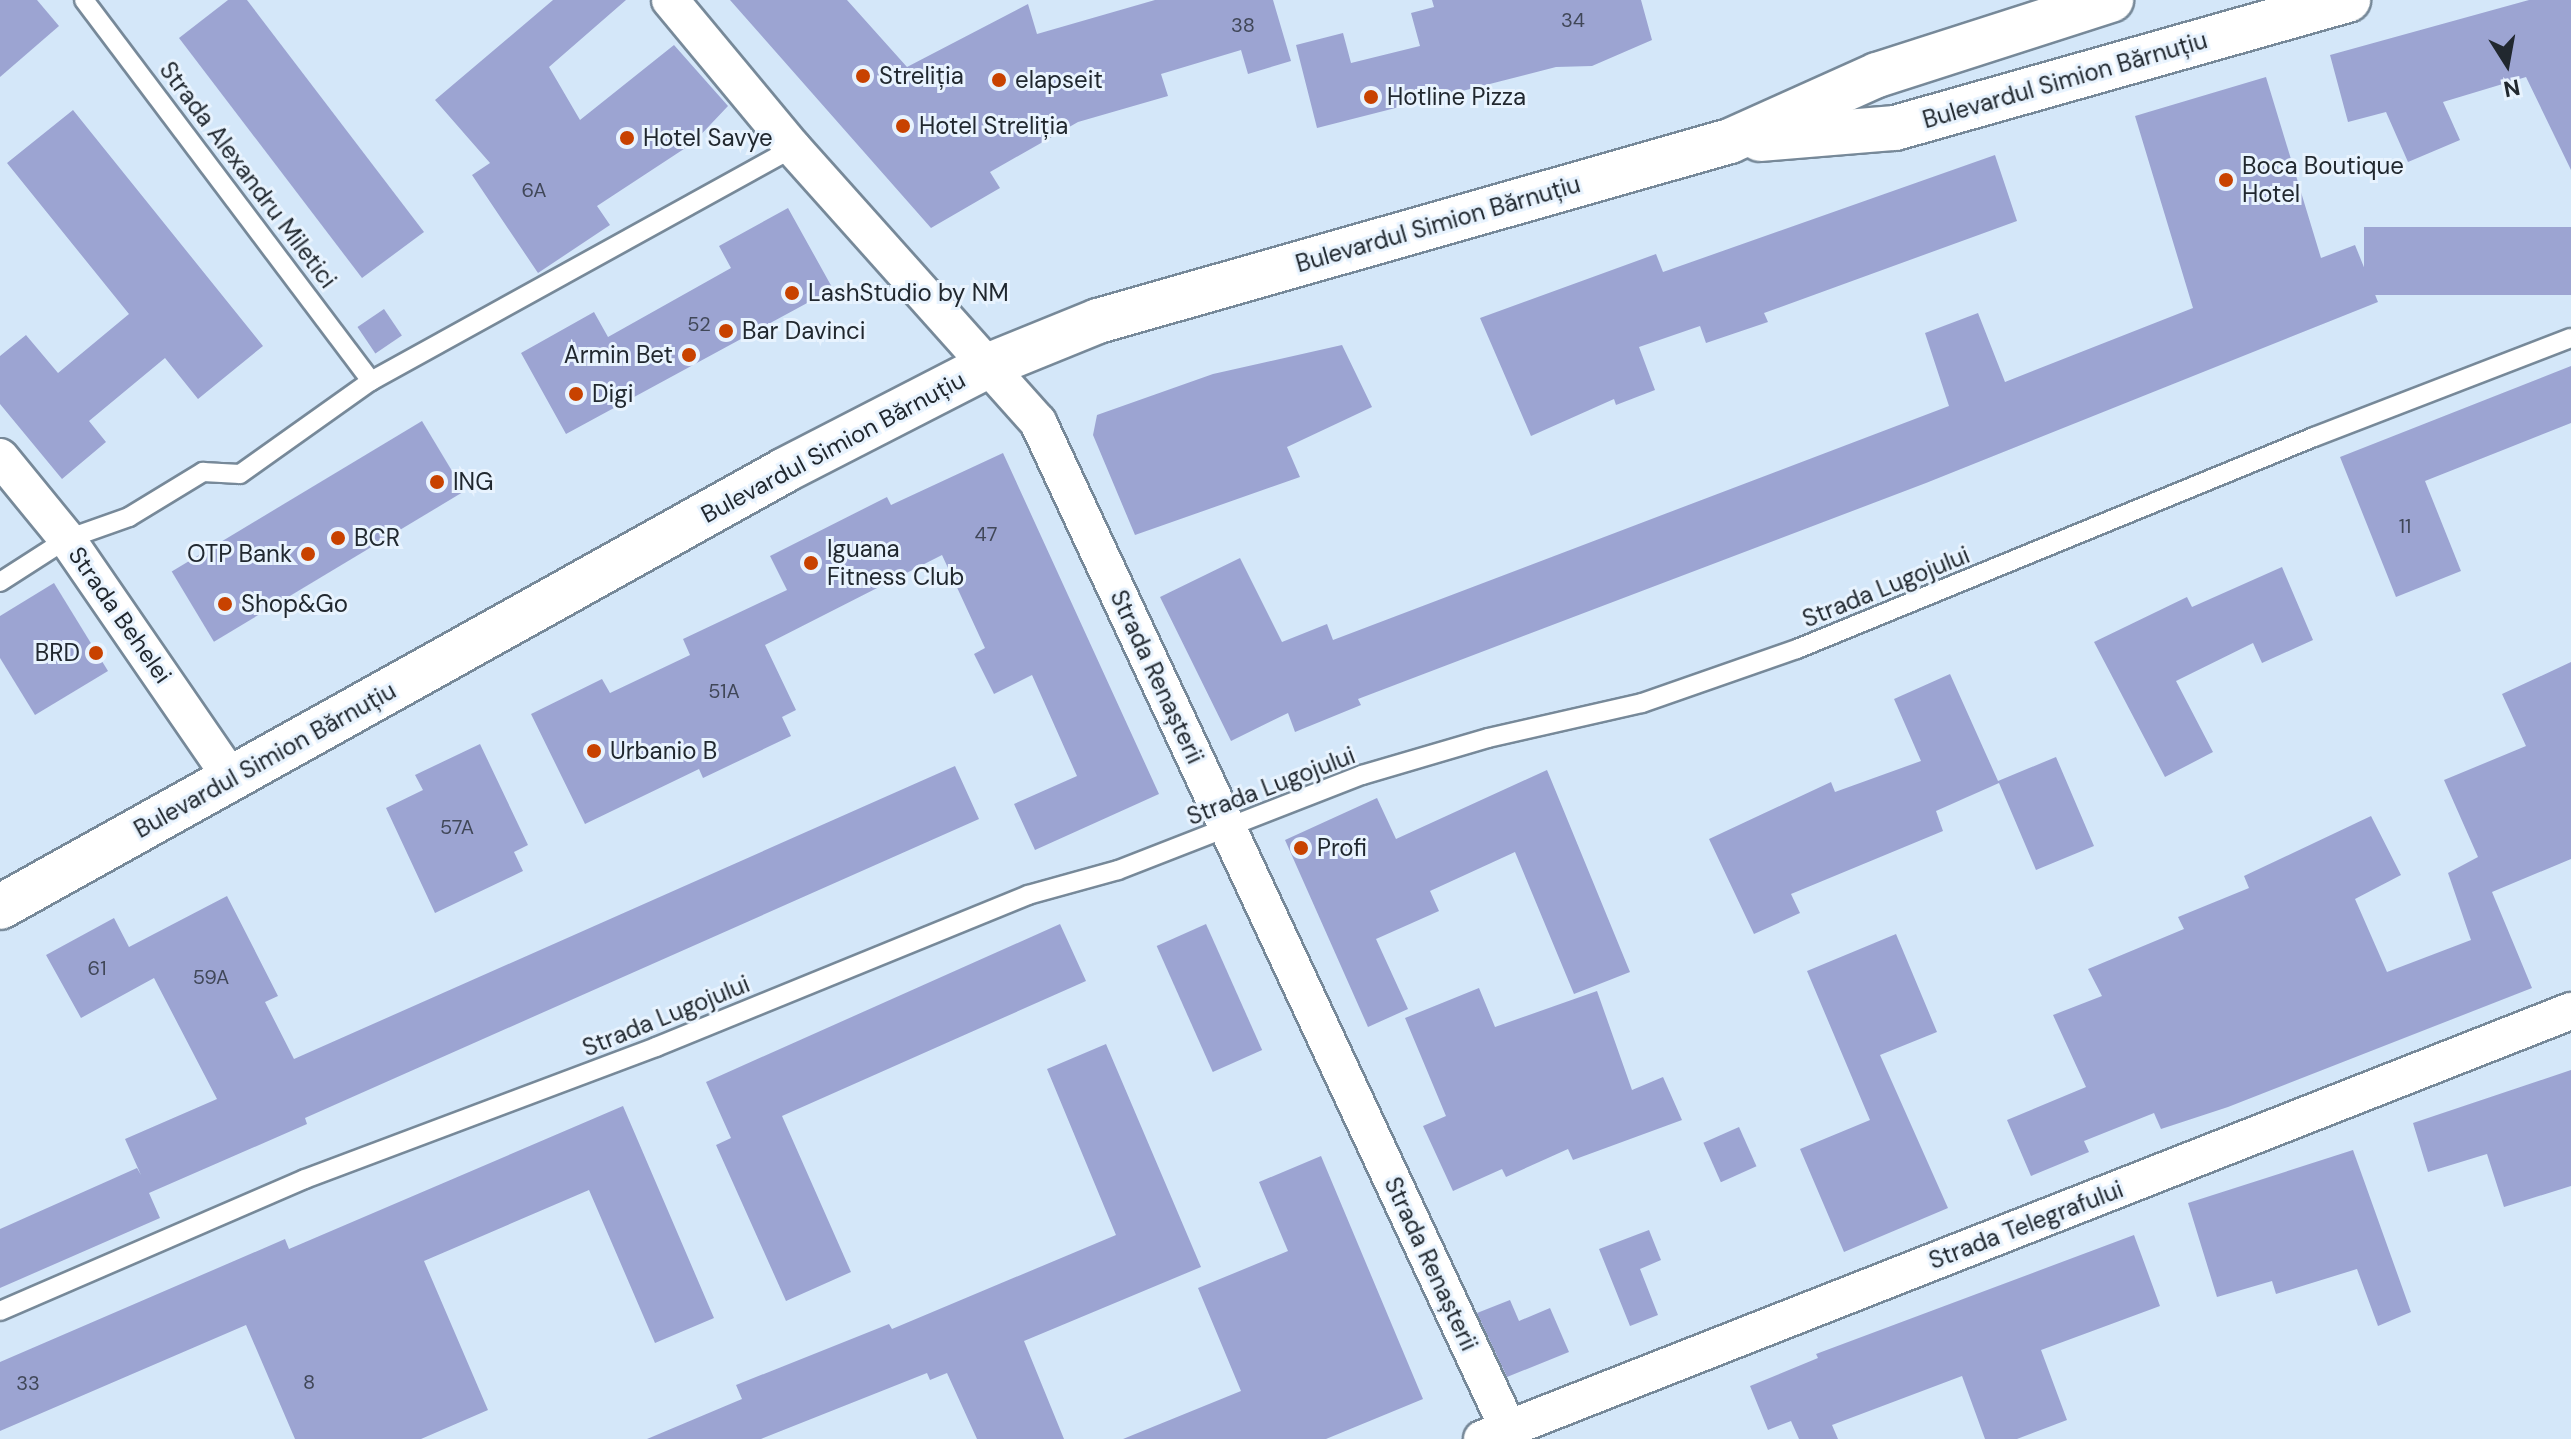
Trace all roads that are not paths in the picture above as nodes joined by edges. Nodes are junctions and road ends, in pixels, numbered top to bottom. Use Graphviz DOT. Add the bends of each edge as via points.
graph roads {
  1 [pos="84,0"];
  2 [pos="670,0"];
  3 [pos="2111,0"];
  4 [pos="2348,0"];
  5 [pos="1730,141"];
  6 [pos="793,148"];
  7 [pos="2571,338"];
  8 [pos="987,366"];
  9 [pos="371,381"];
  10 [pos="0,457"];
  11 [pos="67,539"];
  12 [pos="0,582"];
  13 [pos="232,779"];
  14 [pos="1229,828"];
  15 [pos="0,907"];
  16 [pos="2571,1011"];
  17 [pos="0,1311"];
  18 [pos="1501,1436"];
  1 -- 9 [label="lane, Strada Alexandru Miletici"];
  2 -- 6 [label="street, Strada Renașterii"];
  3 -- 5 [label="main road, Bulevardul Simion Bărnuțiu" via="1877,75"];
  4 -- 5 [label="main road, Bulevardul Simion Bărnuțiu" via="1895,128"];
  5 -- 8 [label="main road, Bulevardul Simion Bărnuțiu" via="1098,321"];
  6 -- 8 [label="street, Strada Renașterii"];
  6 -- 9 [label="lane"];
  7 -- 14 [label="lane, Strada Lugojului" via="1797,649 1642,703 1488,738 1362,775"];
  8 -- 13 [label="main road, Bulevardul Simion Bărnuțiu" via="785,470"];
  8 -- 14 [label="street, Strada Renașterii" via="1038,422"];
  9 -- 11 [label="lane" via="240,474 203,472 129,517"];
  10 -- 11 [label="street, Strada Behelei"];
  11 -- 12 [label="lane"];
  11 -- 13 [label="street, Strada Behelei"];
  13 -- 15 [label="main road, Bulevardul Simion Bărnuțiu"];
  14 -- 17 [label="lane, Strada Lugojului" via="1118,870 1028,895 656,1047 305,1179"];
  14 -- 18 [label="street, Strada Renașterii"];
  16 -- 18 [label="street, Strada Telegrafului"];
}
